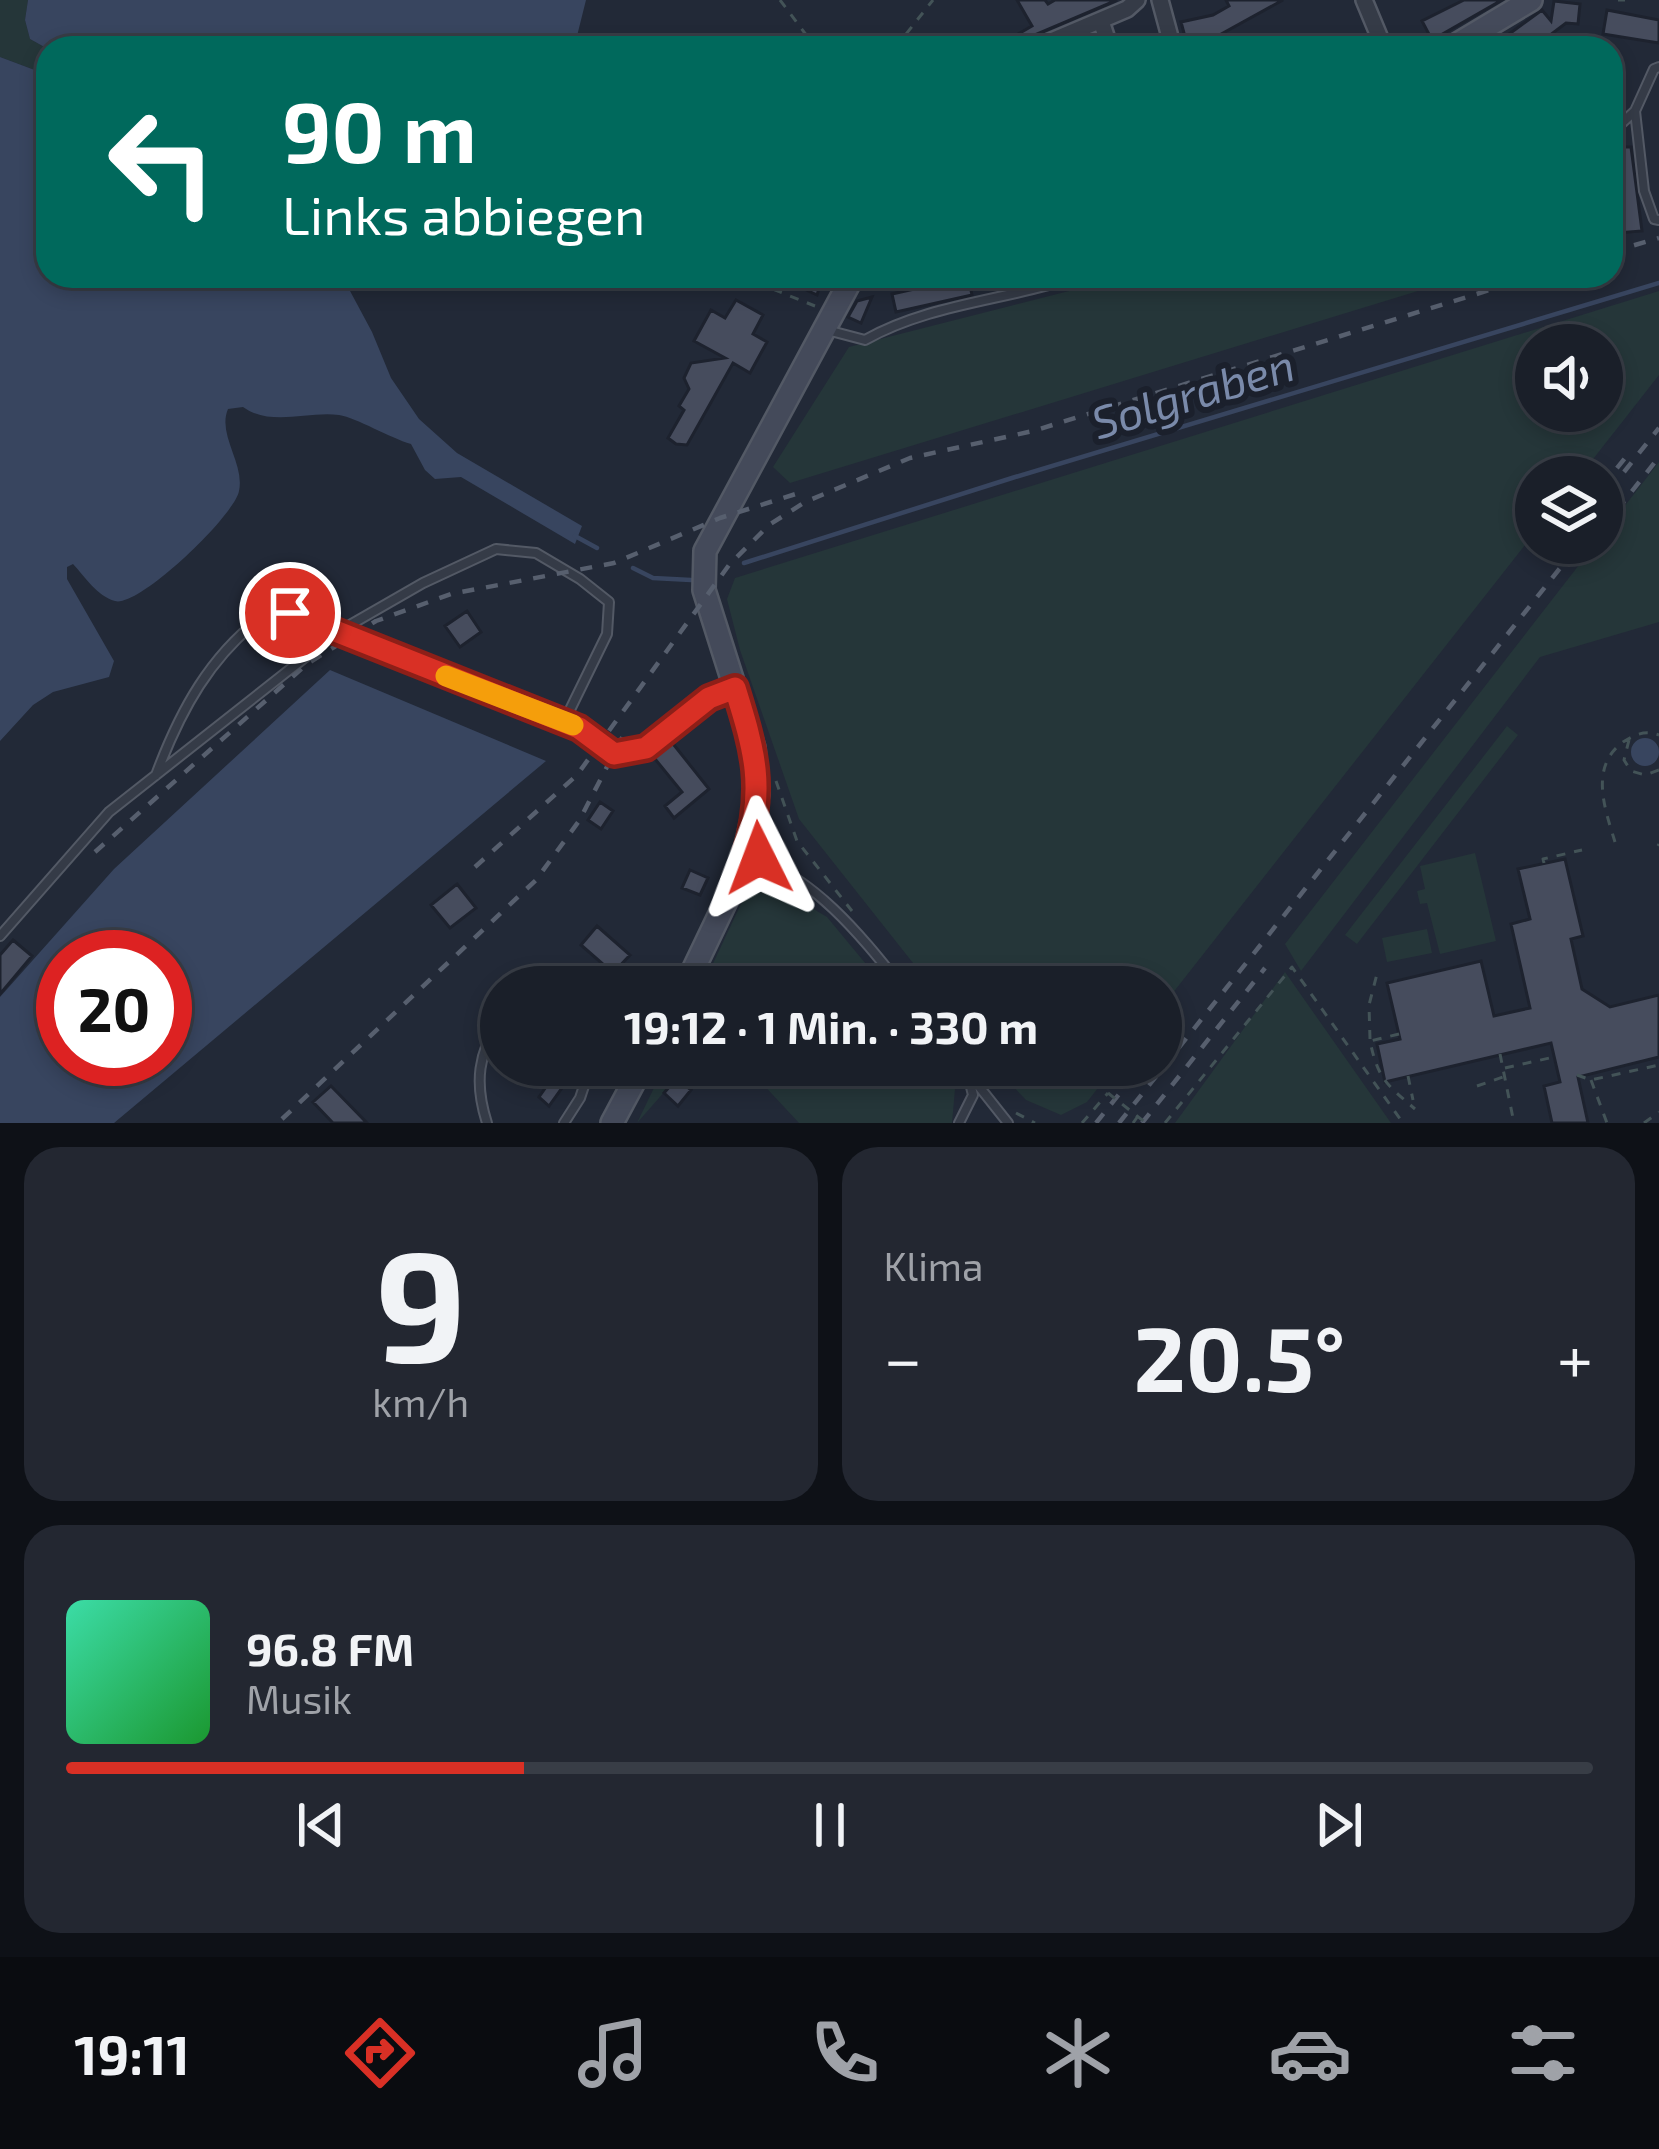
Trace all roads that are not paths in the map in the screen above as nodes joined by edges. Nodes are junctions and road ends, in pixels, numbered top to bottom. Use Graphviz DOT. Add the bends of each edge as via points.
graph roads {
  1 [pos="1160,0"];
  2 [pos="1364,0"];
  3 [pos="1532,0"];
  4 [pos="1132,5"];
  5 [pos="1101,21"];
  6 [pos="1064,36"];
  7 [pos="1106,36"];
  8 [pos="1170,36"];
  9 [pos="1379,36"];
  10 [pos="1471,36"];
  11 [pos="1659,68"];
  12 [pos="1635,111"];
  13 [pos="1623,122"];
  14 [pos="1659,220"];
  15 [pos="847,288"];
  16 [pos="1036,288"];
  17 [pos="830,322"];
  18 [pos="336,633"];
  19 [pos="735,688"];
  20 [pos="564,722"];
  21 [pos="155,778"];
  22 [pos="746,854"];
  23 [pos="0,936"];
  24 [pos="696,966"];
  25 [pos="884,966"];
  26 [pos="480,1074"];
  27 [pos="584,1086"];
  28 [pos="633,1086"];
  29 [pos="971,1086"];
  30 [pos="978,1086"];
  31 [pos="571,1121"];
  32 [pos="487,1123"];
  33 [pos="613,1123"];
  34 [pos="959,1123"];
  35 [pos="1008,1123"];
  1 -- 8 [label="street"];
  2 -- 9 [label="street"];
  3 -- 10 [label="street"];
  4 -- 5 [label="street"];
  5 -- 6 [label="street"];
  5 -- 7 [label="street"];
  11 -- 12 [label="lane"];
  12 -- 13 [label="lane"];
  12 -- 14 [label="lane" via="1644,191"];
  15 -- 17 [label="street"];
  16 -- 17 [label="lane" via="928,312 865,340"];
  17 -- 19 [label="street" via="705,551 704,590"];
  18 -- 20 [label="lane"];
  18 -- 20 [label="lane" via="496,549 536,553 609,602 607,634"];
  18 -- 21 [label="lane"];
  18 -- 21 [label="lane" via="290,613 253,624 183,706"];
  19 -- 20 [label="lane" via="709,698 646,748 614,754"];
  19 -- 22 [label="street" via="758,794"];
  21 -- 23 [label="lane" via="109,812"];
  22 -- 24 [label="street"];
  22 -- 25 [label="lane" via="814,890"];
  26 -- 32 [label="lane"];
  27 -- 31 [label="lane"];
  28 -- 33 [label="street"];
  29 -- 34 [label="lane"];
  30 -- 35 [label="lane"];
}
